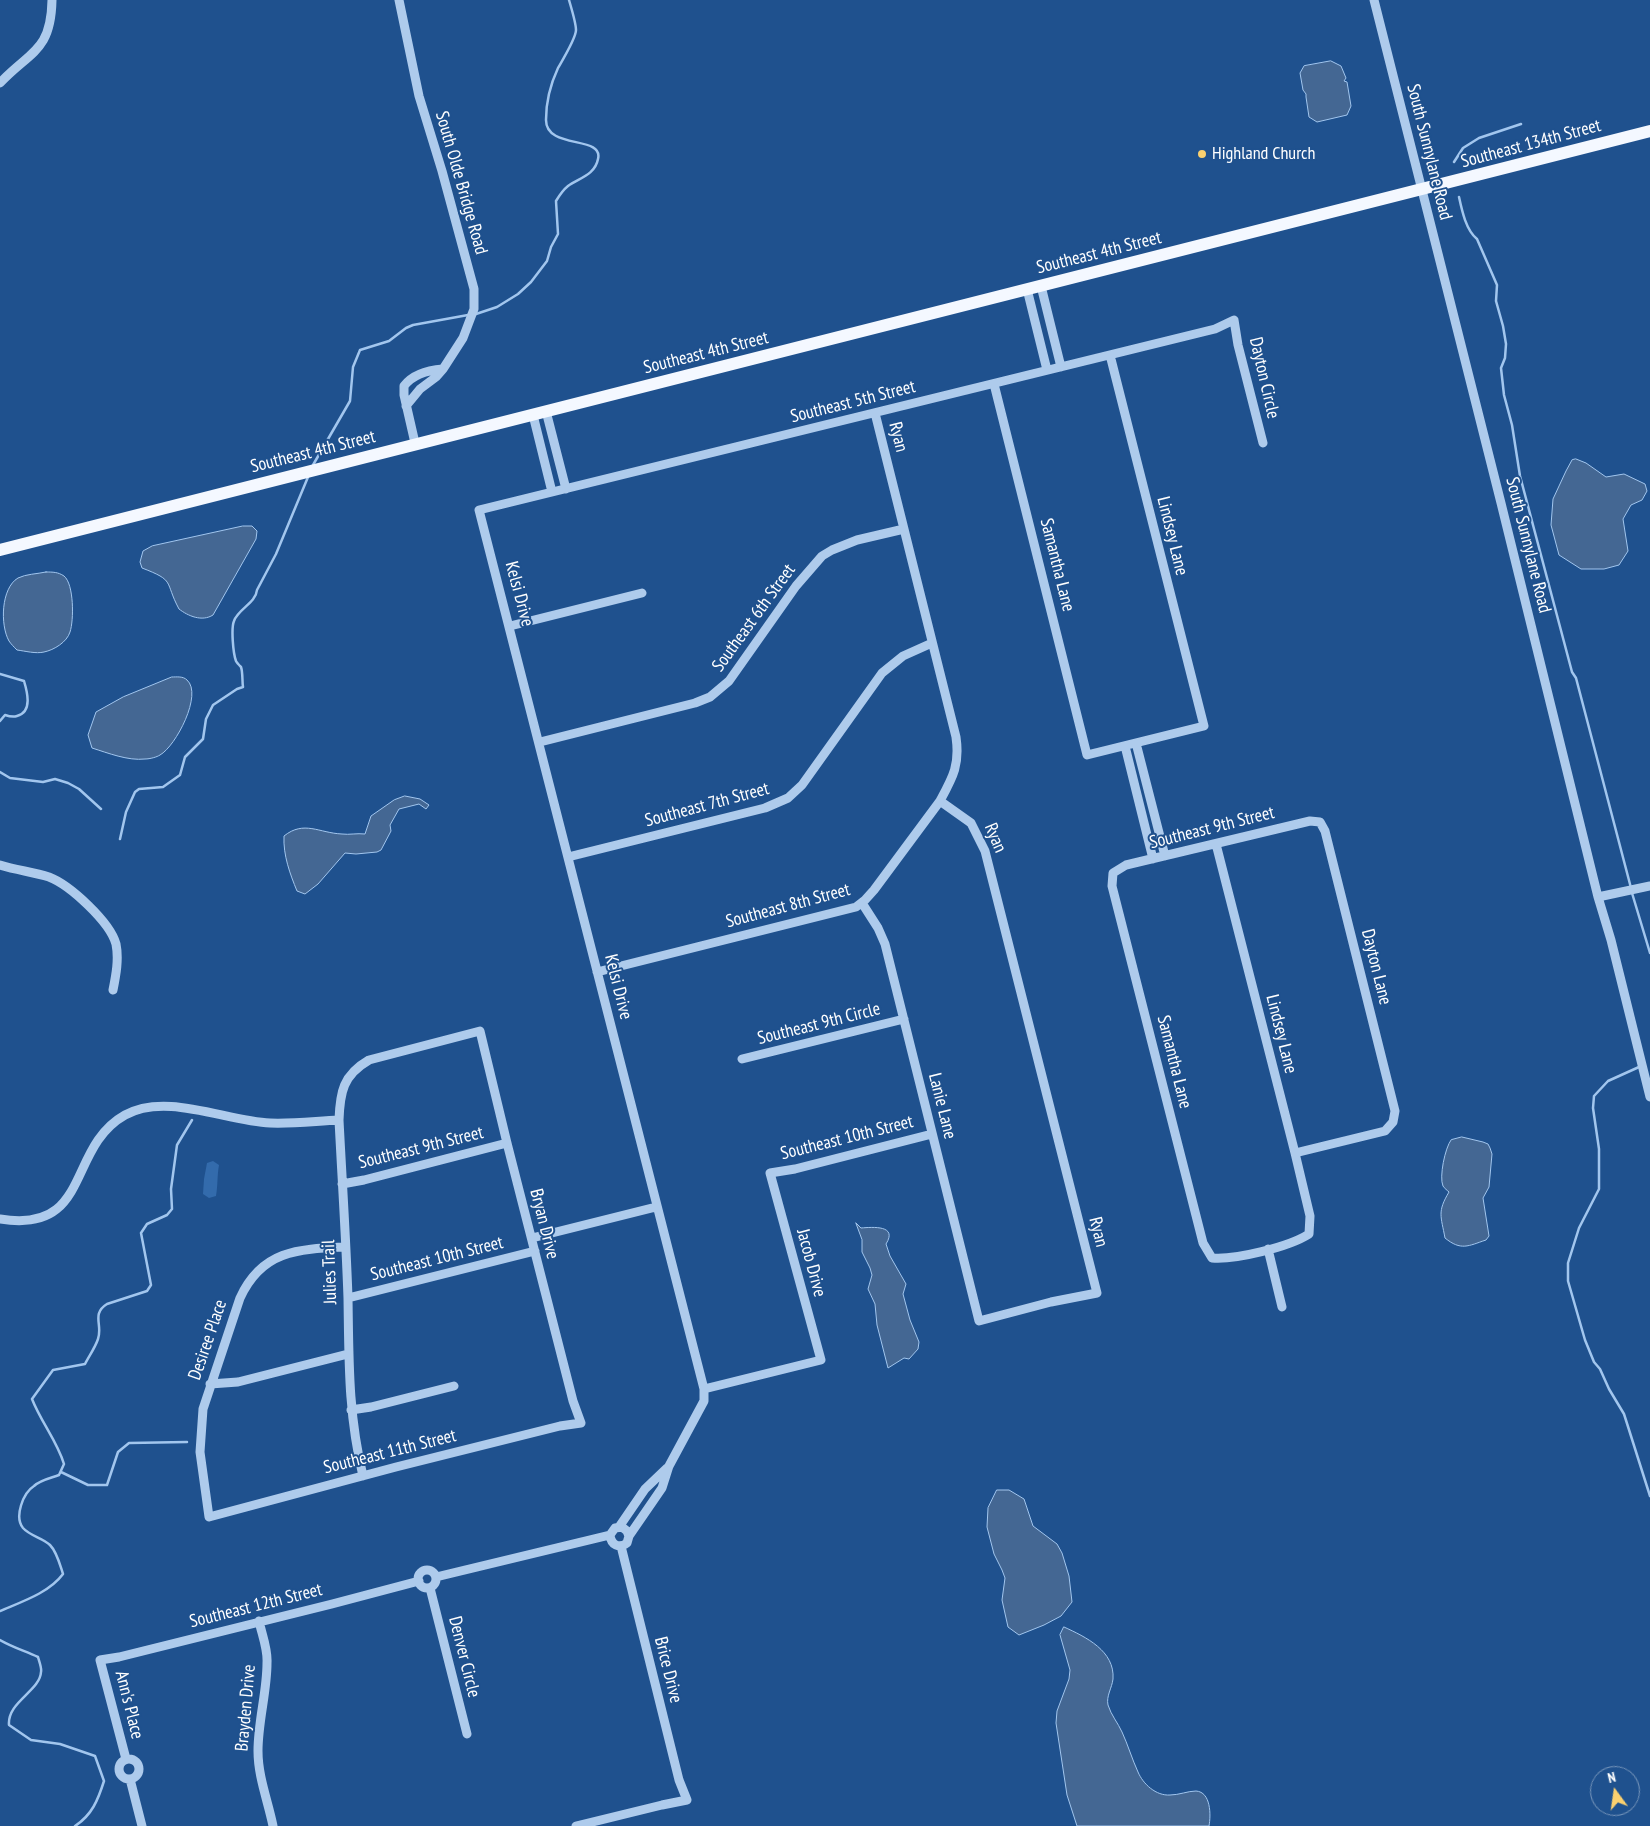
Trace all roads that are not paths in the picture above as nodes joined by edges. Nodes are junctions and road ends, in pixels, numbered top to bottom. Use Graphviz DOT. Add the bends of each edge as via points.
graph roads {
  1 [pos="52,0"];
  2 [pos="399,0"];
  3 [pos="1374,0"];
  4 [pos="0,84"];
  5 [pos="1650,131"];
  6 [pos="1421,190"];
  7 [pos="1041,286"];
  8 [pos="1027,289"];
  9 [pos="1234,320"];
  10 [pos="1110,355"];
  11 [pos="1060,367"];
  12 [pos="443,369"];
  13 [pos="1047,370"];
  14 [pos="994,384"];
  15 [pos="406,406"];
  16 [pos="546,411"];
  17 [pos="875,413"];
  18 [pos="533,415"];
  19 [pos="1263,442"];
  20 [pos="416,443"];
  21 [pos="566,489"];
  22 [pos="552,492"];
  23 [pos="479,510"];
  24 [pos="904,529"];
  25 [pos="0,543"];
  26 [pos="0,550"];
  27 [pos="642,593"];
  28 [pos="510,626"];
  29 [pos="932,643"];
  30 [pos="540,742"];
  31 [pos="1136,743"];
  32 [pos="1125,746"];
  33 [pos="940,801"];
  34 [pos="1320,822"];
  35 [pos="1216,844"];
  36 [pos="1165,856"];
  37 [pos="568,857"];
  38 [pos="1153,859"];
  39 [pos="0,865"];
  40 [pos="1113,872"];
  41 [pos="1650,886"];
  42 [pos="1598,897"];
  43 [pos="862,903"];
  44 [pos="597,972"];
  45 [pos="113,990"];
  46 [pos="904,1019"];
  47 [pos="480,1031"];
  48 [pos="742,1059"];
  49 [pos="1650,1097"];
  50 [pos="339,1120"];
  51 [pos="932,1134"];
  52 [pos="507,1144"];
  53 [pos="1295,1153"];
  54 [pos="770,1174"];
  55 [pos="342,1184"];
  56 [pos="656,1207"];
  57 [pos="0,1219"];
  58 [pos="532,1238"];
  59 [pos="345,1247"];
  60 [pos="1268,1249"];
  61 [pos="534,1251"];
  62 [pos="348,1298"];
  63 [pos="1282,1307"];
  64 [pos="979,1321"];
  65 [pos="348,1354"];
  66 [pos="210,1384"];
  67 [pos="454,1386"];
  68 [pos="704,1389"];
  69 [pos="351,1410"];
  70 [pos="581,1423"];
  71 [pos="669,1466"];
  72 [pos="362,1476"];
  73 [pos="208,1517"];
  74 [pos="619,1527"];
  75 [pos="610,1535"];
  76 [pos="629,1536"];
  77 [pos="621,1546"];
  78 [pos="436,1577"];
  79 [pos="418,1581"];
  80 [pos="430,1588"];
  81 [pos="259,1621"];
  82 [pos="100,1660"];
  83 [pos="467,1734"];
  84 [pos="126,1759"];
  85 [pos="130,1779"];
  86 [pos="142,1826"];
  87 [pos="273,1826"];
  88 [pos="576,1826"];
  1 -- 4 [label="street" via="51,19 44,41"];
  2 -- 12 [label="street, South Olde Bridge Road" via="419,96 474,289 474,309 463,338"];
  3 -- 6 [label="street, South Sunnylane Road"];
  5 -- 6 [label="main road, Southeast 134th Street"];
  6 -- 7 [label="main road, Southeast 4th Street"];
  6 -- 42 [label="street, South Sunnylane Road"];
  7 -- 8 [label="main road, Southeast 4th Street"];
  7 -- 11 [label="street"];
  8 -- 13 [label="street"];
  8 -- 16 [label="main road, Southeast 4th Street"];
  9 -- 10 [label="street, Southeast 5th Street" via="1215,329"];
  9 -- 19 [label="street, Dayton Circle"];
  10 -- 11 [label="street, Southeast 5th Street"];
  10 -- 31 [label="street, Lindsey Lane" via="1204,726"];
  11 -- 13 [label="street, Southeast 5th Street"];
  12 -- 15 [label="street, South Olde Bridge Road" via="420,388"];
  12 -- 15 [label="street" via="406,382 403,389"];
  13 -- 14 [label="street, Southeast 5th Street"];
  14 -- 17 [label="street, Southeast 5th Street"];
  14 -- 32 [label="street, Samantha Lane" via="1088,755"];
  15 -- 20 [label="street"];
  16 -- 18 [label="main road, Southeast 4th Street"];
  16 -- 21 [label="street"];
  17 -- 21 [label="street, Southeast 5th Street"];
  17 -- 24 [label="street, Ryan"];
  18 -- 20 [label="main road, Southeast 4th Street"];
  18 -- 22 [label="street"];
  20 -- 26 [label="main road, Southeast 4th Street"];
  21 -- 22 [label="street, Southeast 5th Street"];
  22 -- 23 [label="street, Southeast 5th Street"];
  23 -- 28 [label="street, Kelsi Drive"];
  24 -- 29 [label="street, Ryan"];
  24 -- 30 [label="street, Southeast 6th Street" via="857,540 822,556 796,586 729,681 710,697"];
  25 -- 26 [label="street"];
  27 -- 28 [label="street"];
  28 -- 30 [label="street, Kelsi Drive"];
  29 -- 33 [label="street, Ryan" via="958,749 956,768"];
  29 -- 37 [label="street, Southeast 7th Street" via="903,656 882,673 802,785 788,798 741,814"];
  30 -- 37 [label="street, Kelsi Drive"];
  31 -- 32 [label="street"];
  31 -- 36 [label="street"];
  32 -- 38 [label="street"];
  33 -- 43 [label="street, Southeast 8th Street"];
  33 -- 64 [label="street, Ryan" via="971,823 986,851 1097,1293"];
  34 -- 35 [label="street, Southeast 9th Street" via="1310,821"];
  34 -- 53 [label="street, Dayton Lane" via="1325,831 1395,1111 1393,1122 1385,1131"];
  35 -- 36 [label="street, Southeast 9th Street"];
  35 -- 53 [label="street, Lindsey Lane"];
  36 -- 38 [label="street, Southeast 9th Street"];
  37 -- 44 [label="street, Kelsi Drive"];
  38 -- 40 [label="street, Southeast 9th Street" via="1126,865"];
  39 -- 45 [label="street" via="64,885 104,923 114,937 117,953"];
  40 -- 60 [label="street, Samantha Lane" via="1112,886 1203,1243 1212,1258 1224,1259"];
  41 -- 42 [label="street"];
  42 -- 49 [label="street, South Sunnylane Road"];
  43 -- 44 [label="street, Southeast 8th Street" via="841,912"];
  43 -- 46 [label="street, Lanie Lane" via="885,944"];
  44 -- 56 [label="street, Kelsi Drive"];
  46 -- 48 [label="street, Southeast 9th Circle"];
  46 -- 51 [label="street, Lanie Lane"];
  47 -- 50 [label="street, Julies Trail" via="369,1060 354,1070 341,1092"];
  47 -- 52 [label="street, Bryan Drive"];
  50 -- 55 [label="street, Julies Trail"];
  50 -- 57 [label="street" via="271,1123 165,1106 136,1110 121,1117 104,1132 61,1207 47,1216 29,1221"];
  51 -- 54 [label="street, Southeast 10th Street"];
  51 -- 64 [label="street, Lanie Lane"];
  52 -- 55 [label="street, Southeast 9th Street"];
  52 -- 58 [label="street, Bryan Drive"];
  53 -- 60 [label="street, Lindsey Lane" via="1310,1216 1310,1234 1298,1242"];
  54 -- 68 [label="street, Jacob Drive" via="821,1360"];
  55 -- 59 [label="street, Julies Trail"];
  56 -- 58 [label="street"];
  56 -- 68 [label="street, Kelsi Drive"];
  58 -- 61 [label="street, Bryan Drive"];
  59 -- 62 [label="street, Julies Trail"];
  59 -- 66 [label="street, Desiree Place" via="295,1251 258,1270 245,1286"];
  60 -- 63 [label="street"];
  61 -- 62 [label="street, Southeast 10th Street"];
  61 -- 70 [label="street, Bryan Drive"];
  62 -- 65 [label="street, Julies Trail"];
  65 -- 66 [label="street" via="238,1382"];
  65 -- 69 [label="street, Julies Trail"];
  66 -- 73 [label="street, Desiree Place" via="200,1434"];
  67 -- 69 [label="street"];
  68 -- 71 [label="street, Kelsi Drive" via="701,1407"];
  69 -- 72 [label="street, Julies Trail"];
  70 -- 72 [label="street, Southeast 11th Street"];
  71 -- 74 [label="street, Kelsi Drive" via="645,1489"];
  71 -- 76 [label="street, Kelsi Drive" via="658,1496"];
  72 -- 73 [label="street, Southeast 11th Street"];
  74 -- 75 [label="street"];
  74 -- 76 [label="street" via="624,1528"];
  75 -- 77 [label="street" via="613,1543"];
  75 -- 78 [label="street"];
  76 -- 77 [label="street" via="627,1543"];
  77 -- 88 [label="street, Brice Drive" via="687,1800"];
  78 -- 79 [label="street" via="426,1570"];
  78 -- 80 [label="street" via="436,1583"];
  79 -- 80 [label="street" via="424,1588"];
  79 -- 81 [label="street, Southeast 12th Street"];
  80 -- 83 [label="street, Denver Circle"];
  81 -- 82 [label="street, Southeast 12th Street"];
  81 -- 87 [label="street, Brayden Drive" via="267,1664 258,1761"];
  82 -- 84 [label="street, Ann's Place"];
  84 -- 85 [label="street, Ann's Place" via="119,1766 119,1772 122,1777"];
  84 -- 85 [label="street, Ann's Place" via="136,1763 139,1769"];
  85 -- 86 [label="street, Ann's Place"];
}
